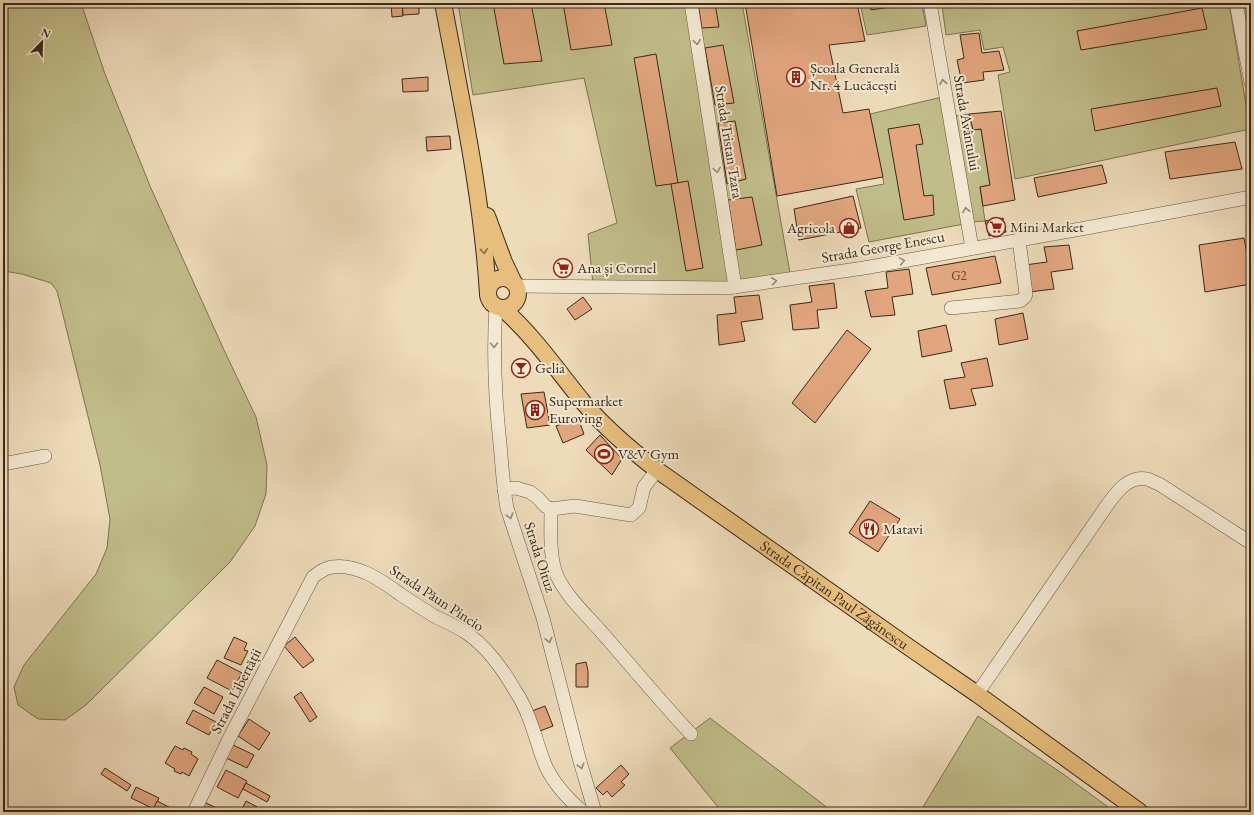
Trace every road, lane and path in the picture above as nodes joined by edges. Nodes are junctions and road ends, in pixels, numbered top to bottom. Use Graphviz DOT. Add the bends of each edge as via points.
graph roads {
  1 [pos="443,3"];
  2 [pos="691,3"];
  3 [pos="930,3"];
  4 [pos="1236,3"];
  5 [pos="1251,83"];
  6 [pos="476,184"];
  7 [pos="1251,197"];
  8 [pos="1019,240"];
  9 [pos="972,248"];
  10 [pos="516,287"];
  11 [pos="736,287"];
  12 [pos="495,302"];
  13 [pos="951,308"];
  14 [pos="548,357"];
  15 [pos="45,456"];
  16 [pos="3,464"];
  17 [pos="657,470"];
  18 [pos="504,489"];
  19 [pos="551,509"];
  20 [pos="1251,543"];
  21 [pos="309,585"];
  22 [pos="977,694"];
  23 [pos="691,734"];
  24 [pos="194,812"];
  25 [pos="583,812"];
  26 [pos="595,812"];
  27 [pos="1140,812"];
  1 -- 6 [label="main road, Strada Căpitan Paul Zăgănescu"];
  2 -- 11 [label="street, Strada Tristan Tzara, one-way"];
  9 -- 3 [label="street, Strada Avântului, one-way"];
  4 -- 5 [label="street"];
  6 -- 10 [label="main road, Strada Căpitan Paul Zăgănescu" via="492,231"];
  6 -- 12 [label="main road, Strada Căpitan Paul Zăgănescu, one-way" via="484,248"];
  7 -- 8 [label="street, Strada George Enescu"];
  8 -- 9 [label="street, Strada George Enescu"];
  8 -- 13 [label="street" via="1025,298 1020,301"];
  11 -- 9 [label="street, Strada George Enescu, one-way" via="864,268"];
  10 -- 11 [label="street, Strada George Enescu"];
  10 -- 12 [label="main road" via="518,295 514,303 506,307"];
  10 -- 12 [label="main road" via="506,278 497,279 490,285"];
  10 -- 14 [label="main road, Strada Căpitan Paul Zăgănescu" via="523,312"];
  12 -- 14 [label="main road, Strada Căpitan Paul Zăgănescu" via="528,333"];
  12 -- 18 [label="street, Strada Oituz, one-way" via="497,413"];
  14 -- 17 [label="main road, Strada Căpitan Paul Zăgănescu" via="595,416"];
  15 -- 16 [label="street"];
  17 -- 19 [label="street" via="644,487 639,508 631,515 575,506"];
  17 -- 22 [label="main road, Strada Căpitan Paul Zăgănescu"];
  18 -- 19 [label="street" via="516,488 530,492"];
  18 -- 26 [label="street, Strada Oituz, one-way" via="507,508 543,618"];
  19 -- 23 [label="street" via="552,555 557,574 567,594"];
  20 -- 22 [label="street" via="1159,484 1145,479 1130,481 1116,493 1103,511"];
  21 -- 24 [label="street, Strada Libertății"];
  21 -- 25 [label="street, Strada Păun Pincio" via="313,577 330,567 344,566 356,569 379,580 469,635 484,648 517,693 552,778"];
  22 -- 27 [label="main road, Strada Căpitan Paul Zăgănescu"];
}
